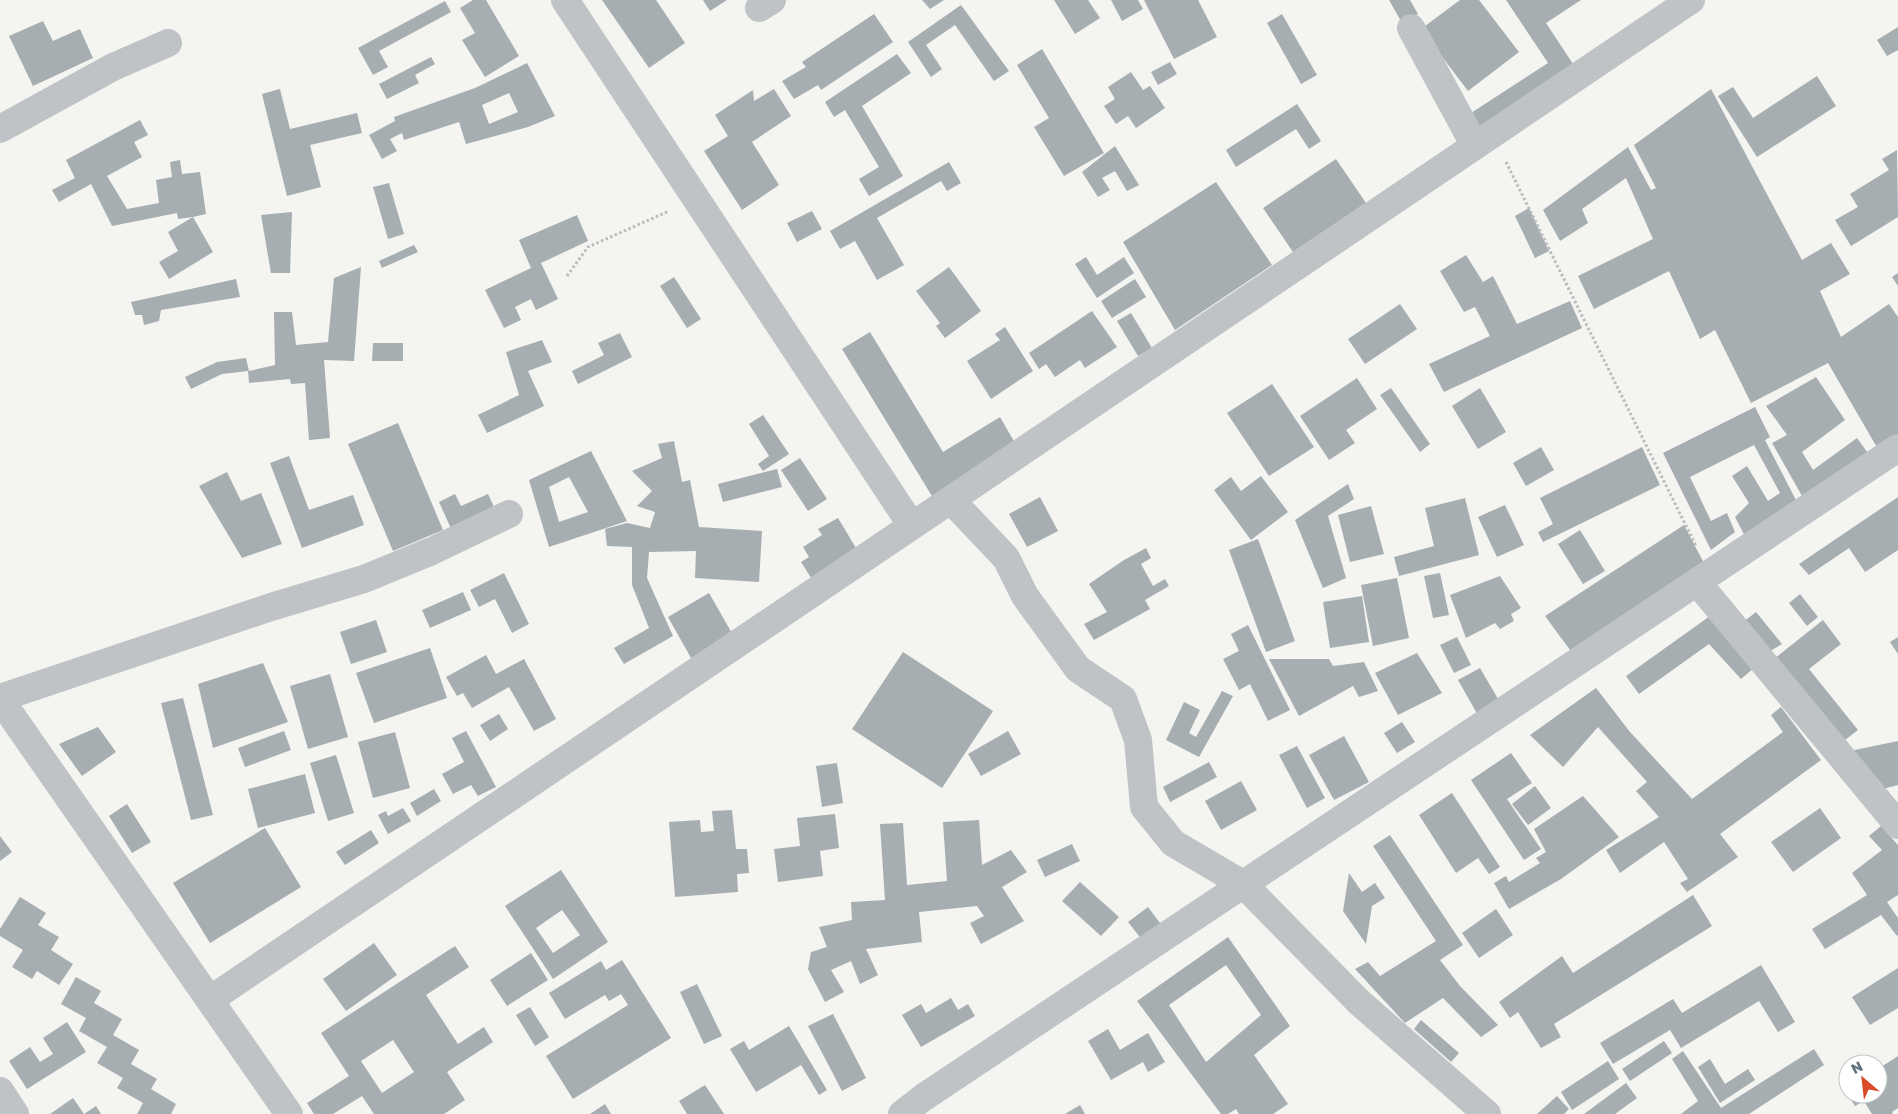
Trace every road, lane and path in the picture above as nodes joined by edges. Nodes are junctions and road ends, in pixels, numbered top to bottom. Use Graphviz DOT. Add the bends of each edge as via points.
graph roads {
  1 [pos="566,0"];
  2 [pos="1691,0"];
  3 [pos="1411,28"];
  4 [pos="168,43"];
  5 [pos="0,129"];
  6 [pos="1484,140"];
  7 [pos="697,199"];
  8 [pos="567,276"];
  9 [pos="1898,448"];
  10 [pos="951,500"];
  11 [pos="509,514"];
  12 [pos="912,526"];
  13 [pos="1704,578"];
  14 [pos="0,698"];
  15 [pos="1898,825"];
  16 [pos="1243,884"];
  17 [pos="211,999"];
  18 [pos="0,1092"];
  19 [pos="930,1105"];
  20 [pos="15,1114"];
  21 [pos="289,1114"];
  22 [pos="902,1114"];
  23 [pos="1487,1114"];
  1 -- 7 [label="street"];
  2 -- 6 [label="street"];
  3 -- 6 [label="street"];
  4 -- 5 [label="street" via="113,66"];
  6 -- 10 [label="street"];
  6 -- 13 [label="path"];
  7 -- 8 [label="path" via="588,247"];
  7 -- 12 [label="street"];
  9 -- 13 [label="street"];
  10 -- 12 [label="street"];
  10 -- 16 [label="street" via="1006,558 1025,596 1078,669 1123,699 1138,740 1144,806 1173,843"];
  11 -- 14 [label="street" via="364,579"];
  12 -- 17 [label="street"];
  13 -- 15 [label="street"];
  13 -- 16 [label="street"];
  14 -- 17 [label="street"];
  16 -- 19 [label="street"];
  16 -- 23 [label="street" via="1359,1002"];
  17 -- 21 [label="street"];
  18 -- 20 [label="street"];
  19 -- 22 [label="street"];
}
